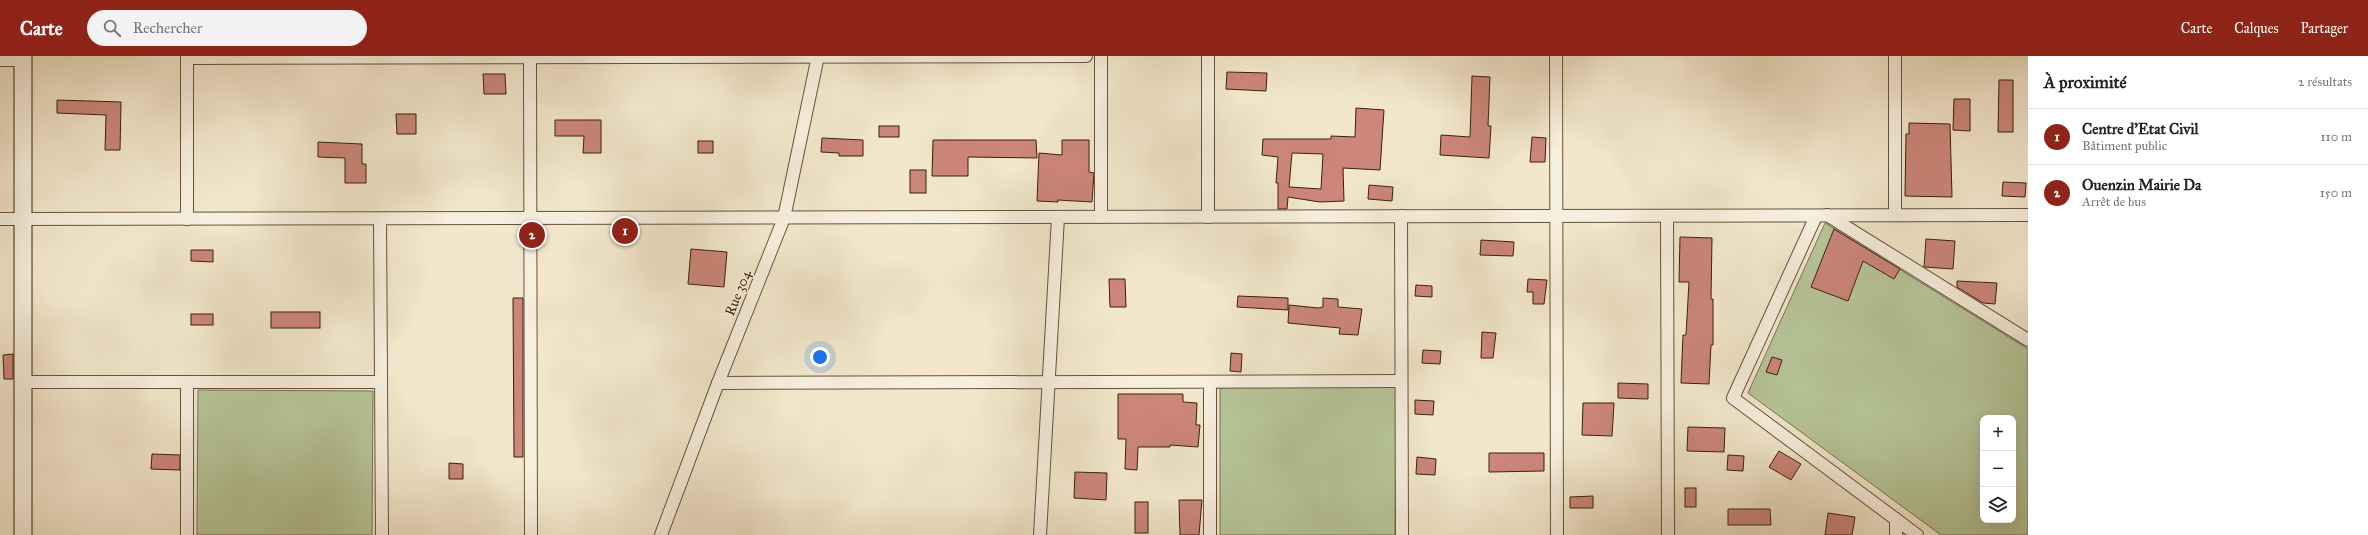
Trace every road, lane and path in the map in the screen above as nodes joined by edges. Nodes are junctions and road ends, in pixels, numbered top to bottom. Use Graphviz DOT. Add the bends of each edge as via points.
graph roads {
  1 [pos="683,56"];
  2 [pos="818,56"];
  3 [pos="1058,56"];
  4 [pos="1086,56"];
  5 [pos="1100,56"];
  6 [pos="1208,56"];
  7 [pos="1556,56"];
  8 [pos="1895,56"];
  9 [pos="187,57"];
  10 [pos="380,57"];
  11 [pos="530,57"];
  12 [pos="23,58"];
  13 [pos="0,60"];
  14 [pos="1821,215"];
  15 [pos="1895,215"];
  16 [pos="2028,215"];
  17 [pos="1401,216"];
  18 [pos="1556,216"];
  19 [pos="1667,216"];
  20 [pos="1058,217"];
  21 [pos="1101,217"];
  22 [pos="1208,217"];
  23 [pos="530,218"];
  24 [pos="784,218"];
  25 [pos="23,219"];
  26 [pos="187,219"];
  27 [pos="380,219"];
  28 [pos="0,220"];
  29 [pos="2028,340"];
  30 [pos="1401,381"];
  31 [pos="23,382"];
  32 [pos="187,382"];
  33 [pos="381,382"];
  34 [pos="718,382"];
  35 [pos="1049,382"];
  36 [pos="1210,382"];
  37 [pos="1896,519"];
  38 [pos="23,535"];
  39 [pos="187,535"];
  40 [pos="382,535"];
  41 [pos="530,535"];
  42 [pos="661,535"];
  43 [pos="1040,535"];
  44 [pos="1210,535"];
  45 [pos="1402,535"];
  46 [pos="1557,535"];
  47 [pos="1668,535"];
  48 [pos="1896,535"];
  49 [pos="1916,535"];
  1 -- 2 [label="street"];
  1 -- 11 [label="street"];
  2 -- 3 [label="street"];
  2 -- 24 [label="street, Rue 304"];
  3 -- 4 [label="street"];
  5 -- 21 [label="street"];
  6 -- 22 [label="street"];
  7 -- 18 [label="street"];
  8 -- 15 [label="street"];
  9 -- 10 [label="street"];
  9 -- 26 [label="street"];
  10 -- 11 [label="street"];
  11 -- 23 [label="street"];
  12 -- 13 [label="street"];
  12 -- 25 [label="street"];
  14 -- 15 [label="street"];
  14 -- 19 [label="street"];
  14 -- 29 [label="street"];
  14 -- 37 [label="street" via="1733,398"];
  15 -- 16 [label="street"];
  17 -- 18 [label="street"];
  17 -- 22 [label="street"];
  17 -- 30 [label="street"];
  18 -- 19 [label="street"];
  18 -- 46 [label="street"];
  19 -- 47 [label="street"];
  20 -- 21 [label="street"];
  20 -- 24 [label="street"];
  20 -- 35 [label="street"];
  21 -- 22 [label="street"];
  23 -- 24 [label="street"];
  23 -- 27 [label="street"];
  23 -- 41 [label="street"];
  24 -- 34 [label="street, Rue 304"];
  25 -- 26 [label="street"];
  25 -- 28 [label="street"];
  25 -- 31 [label="street"];
  26 -- 27 [label="street"];
  27 -- 33 [label="street"];
  30 -- 36 [label="street"];
  30 -- 45 [label="street"];
  31 -- 32 [label="street"];
  31 -- 38 [label="street"];
  32 -- 33 [label="street"];
  32 -- 39 [label="street"];
  33 -- 40 [label="street"];
  34 -- 35 [label="street"];
  34 -- 42 [label="street, Rue 304"];
  35 -- 36 [label="street"];
  35 -- 43 [label="street"];
  36 -- 44 [label="street"];
  37 -- 48 [label="street"];
  37 -- 49 [label="street"];
}
